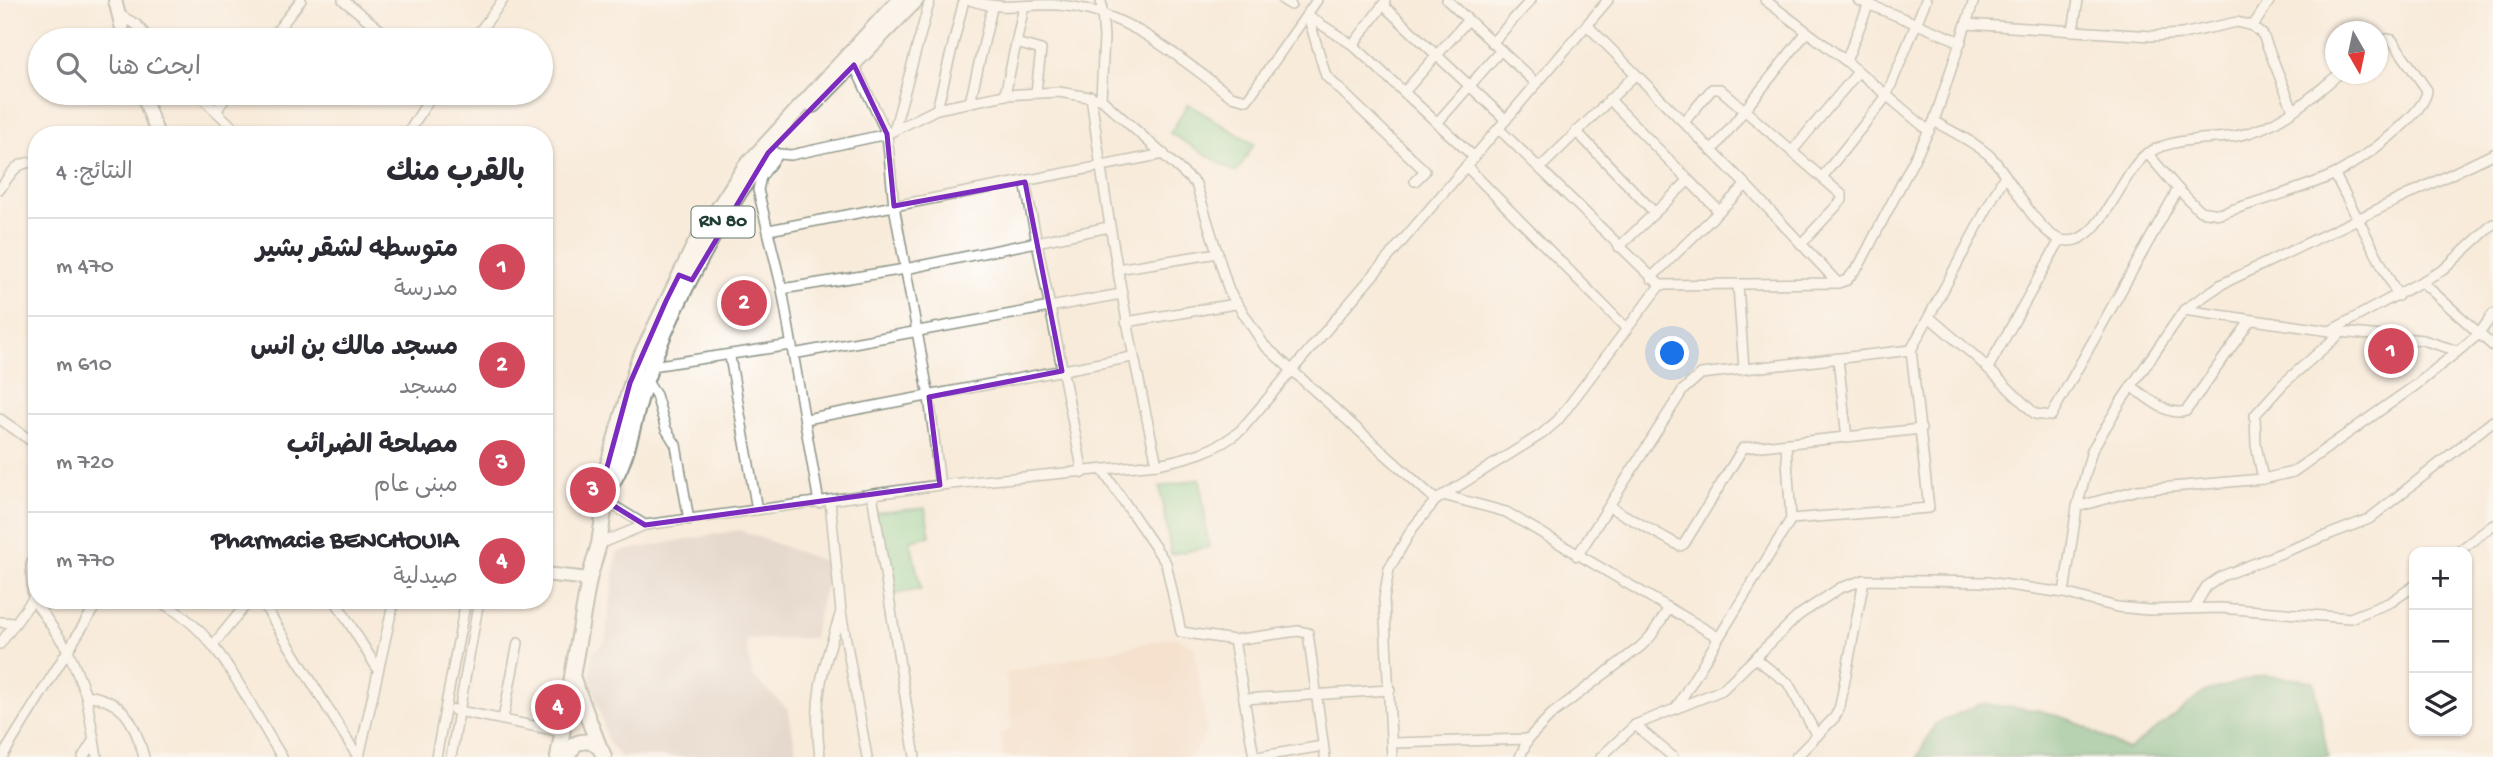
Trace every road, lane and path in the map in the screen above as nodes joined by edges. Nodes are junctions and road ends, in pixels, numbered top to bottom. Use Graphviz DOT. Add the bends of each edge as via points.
graph roads {
  1 [pos="115,0"];
  2 [pos="302,0"];
  3 [pos="343,0"];
  4 [pos="503,0"];
  5 [pos="899,0"];
  6 [pos="916,0"];
  7 [pos="930,0"];
  8 [pos="964,0"];
  9 [pos="971,0"];
  10 [pos="1101,0"];
  11 [pos="1317,0"];
  12 [pos="1447,0"];
  13 [pos="1531,0"];
  14 [pos="1608,0"];
  15 [pos="1765,0"];
  16 [pos="1858,0"];
  17 [pos="1926,0"];
  18 [pos="1974,0"];
  19 [pos="2078,0"];
  20 [pos="2270,0"];
  21 [pos="1385,2"];
  22 [pos="1870,3"];
  23 [pos="1024,6"];
  24 [pos="992,8"];
  25 [pos="1102,12"];
  26 [pos="118,14"];
  27 [pos="1308,16"];
  28 [pos="1467,21"];
  29 [pos="1918,23"];
  30 [pos="1966,24"];
  31 [pos="1587,25"];
  32 [pos="2253,26"];
  33 [pos="122,28"];
  34 [pos="140,28"];
  35 [pos="280,28"];
  36 [pos="378,28"];
  37 [pos="482,28"];
  38 [pos="2073,31"];
  39 [pos="1806,33"];
  40 [pos="2388,39"];
  41 [pos="1961,42"];
  42 [pos="1016,43"];
  43 [pos="1492,43"];
  44 [pos="1353,45"];
  45 [pos="1501,50"];
  46 [pos="1437,56"];
  47 [pos="1846,61"];
  48 [pos="854,65"];
  49 [pos="1858,72"];
  50 [pos="1635,75"];
  51 [pos="1537,84"];
  52 [pos="2326,84"];
  53 [pos="1469,86"];
  54 [pos="1036,92"];
  55 [pos="1405,92"];
  56 [pos="1005,95"];
  57 [pos="1886,97"];
  58 [pos="1096,98"];
  59 [pos="1609,99"];
  60 [pos="970,102"];
  61 [pos="147,105"];
  62 [pos="210,105"];
  63 [pos="220,105"];
  64 [pos="426,105"];
  65 [pos="937,109"];
  66 [pos="1745,110"];
  67 [pos="2293,110"];
  68 [pos="216,111"];
  69 [pos="1506,120"];
  70 [pos="1934,121"];
  71 [pos="1437,122"];
  72 [pos="1684,122"];
  73 [pos="155,126"];
  74 [pos="232,126"];
  75 [pos="413,126"];
  76 [pos="1499,129"];
  77 [pos="1576,131"];
  78 [pos="1929,131"];
  79 [pos="890,132"];
  80 [pos="1793,150"];
  81 [pos="1712,151"];
  82 [pos="2147,153"];
  83 [pos="772,154"];
  84 [pos="1164,154"];
  85 [pos="2493,155"];
  86 [pos="1474,158"];
  87 [pos="28,161"];
  88 [pos="1466,166"];
  89 [pos="1100,167"];
  90 [pos="1541,167"];
  91 [pos="2005,174"];
  92 [pos="2335,174"];
  93 [pos="1823,176"];
  94 [pos="1415,181"];
  95 [pos="1688,181"];
  96 [pos="1025,182"];
  97 [pos="1746,185"];
  98 [pos="0,189"];
  99 [pos="2178,189"];
  100 [pos="894,206"];
  101 [pos="1719,211"];
  102 [pos="1655,212"];
  103 [pos="2357,220"];
  104 [pos="2493,224"];
  105 [pos="1109,228"];
  106 [pos="769,230"];
  107 [pos="2060,240"];
  108 [pos="1037,241"];
  109 [pos="1801,244"];
  110 [pos="1619,247"];
  111 [pos="1218,253"];
  112 [pos="905,269"];
  113 [pos="1117,270"];
  114 [pos="686,277"];
  115 [pos="1651,278"];
  116 [pos="2422,282"];
  117 [pos="1838,283"];
  118 [pos="1660,285"];
  119 [pos="1738,286"];
  120 [pos="782,289"];
  121 [pos="1121,294"];
  122 [pos="2398,296"];
  123 [pos="1235,304"];
  124 [pos="1051,307"];
  125 [pos="2183,310"];
  126 [pos="2493,314"];
  127 [pos="1929,317"];
  128 [pos="2250,321"];
  129 [pos="1126,322"];
  130 [pos="1626,328"];
  131 [pos="2330,331"];
  132 [pos="2342,332"];
  133 [pos="916,333"];
  134 [pos="2479,334"];
  135 [pos="2493,346"];
  136 [pos="1912,349"];
  137 [pos="792,350"];
  138 [pos="2458,351"];
  139 [pos="730,357"];
  140 [pos="1132,357"];
  141 [pos="1838,359"];
  142 [pos="1988,368"];
  143 [pos="1744,369"];
  144 [pos="1292,370"];
  145 [pos="1062,371"];
  146 [pos="649,373"];
  147 [pos="2132,386"];
  148 [pos="929,397"];
  149 [pos="0,419"];
  150 [pos="806,419"];
  151 [pos="2493,421"];
  152 [pos="1921,429"];
  153 [pos="1847,438"];
  154 [pos="28,439"];
  155 [pos="1786,444"];
  156 [pos="1157,464"];
  157 [pos="1103,471"];
  158 [pos="1083,473"];
  159 [pos="2263,479"];
  160 [pos="940,485"];
  161 [pos="872,494"];
  162 [pos="606,496"];
  163 [pos="1440,498"];
  164 [pos="830,501"];
  165 [pos="819,502"];
  166 [pos="1610,507"];
  167 [pos="2077,507"];
  168 [pos="757,510"];
  169 [pos="1791,519"];
  170 [pos="689,520"];
  171 [pos="645,525"];
  172 [pos="2493,525"];
  173 [pos="599,544"];
  174 [pos="2464,547"];
  175 [pos="1577,556"];
  176 [pos="553,575"];
  177 [pos="589,579"];
  178 [pos="1864,580"];
  179 [pos="2409,589"];
  180 [pos="2064,593"];
  181 [pos="28,606"];
  182 [pos="1669,608"];
  183 [pos="2194,608"];
  184 [pos="40,609"];
  185 [pos="93,609"];
  186 [pos="172,609"];
  187 [pos="243,609"];
  188 [pos="267,609"];
  189 [pos="341,609"];
  190 [pos="392,609"];
  191 [pos="464,609"];
  192 [pos="477,609"];
  193 [pos="842,612"];
  194 [pos="0,622"];
  195 [pos="15,623"];
  196 [pos="1718,637"];
  197 [pos="1234,640"];
  198 [pos="518,643"];
  199 [pos="0,645"];
  200 [pos="213,645"];
  201 [pos="68,650"];
  202 [pos="1756,659"];
  203 [pos="377,668"];
  204 [pos="572,678"];
  205 [pos="1390,690"];
  206 [pos="1315,694"];
  207 [pos="86,695"];
  208 [pos="1244,699"];
  209 [pos="1676,708"];
  210 [pos="446,709"];
  211 [pos="458,710"];
  212 [pos="503,719"];
  213 [pos="1635,725"];
  214 [pos="563,732"];
  215 [pos="1817,736"];
  216 [pos="1528,739"];
  217 [pos="93,741"];
  218 [pos="1393,743"];
  219 [pos="1323,746"];
  220 [pos="603,753"];
  221 [pos="561,755"];
  222 [pos="2,757"];
  223 [pos="83,757"];
  224 [pos="97,757"];
  225 [pos="144,757"];
  226 [pos="282,757"];
  227 [pos="358,757"];
  228 [pos="436,757"];
  229 [pos="451,757"];
  230 [pos="820,757"];
  231 [pos="867,757"];
  232 [pos="915,757"];
  233 [pos="1256,757"];
  234 [pos="1325,757"];
  235 [pos="1392,757"];
  236 [pos="1520,757"];
  237 [pos="1601,757"];
  238 [pos="1673,757"];
  239 [pos="1796,757"];
  1 -- 26 [label="main road"];
  2 -- 35 [label="street"];
  3 -- 36 [label="street"];
  4 -- 37 [label="street"];
  5 -- 114 [label="main road, RN 80" via="761,147 718,206"];
  6 -- 48 [label="main road, RN 80"];
  7 -- 79 [label="street"];
  8 -- 65 [label="street"];
  9 -- 24 [label="street"];
  10 -- 25 [label="street"];
  11 -- 27 [label="street"];
  12 -- 28 [label="street"];
  13 -- 43 [label="street"];
  14 -- 31 [label="street"];
  15 -- 39 [label="street"];
  16 -- 22 [label="street"];
  17 -- 29 [label="street"];
  18 -- 30 [label="street"];
  19 -- 38 [label="street"];
  20 -- 32 [label="street"];
  21 -- 44 [label="street"];
  21 -- 46 [label="street"];
  22 -- 29 [label="street"];
  22 -- 47 [label="street"];
  23 -- 24 [label="street"];
  23 -- 25 [label="street" via="1065,5"];
  23 -- 42 [label="street"];
  24 -- 60 [label="street"];
  25 -- 27 [label="street" via="1147,35 1231,96 1247,100"];
  25 -- 58 [label="street"];
  26 -- 33 [label="main road"];
  26 -- 34 [label="street"];
  27 -- 44 [label="street"];
  27 -- 94 [label="street" via="1326,76 1425,171"];
  28 -- 43 [label="street"];
  28 -- 46 [label="street"];
  29 -- 41 [label="street"];
  29 -- 57 [label="street"];
  30 -- 38 [label="street"];
  30 -- 41 [label="street"];
  31 -- 50 [label="street"];
  31 -- 51 [label="street"];
  32 -- 38 [label="street" via="2237,22 2152,36"];
  32 -- 67 [label="street" via="2263,35"];
  39 -- 47 [label="street"];
  39 -- 66 [label="street"];
  40 -- 92 [label="street" via="2427,90 2427,98 2405,124"];
  41 -- 70 [label="street"];
  42 -- 54 [label="street" via="1041,52"];
  42 -- 56 [label="street"];
  43 -- 45 [label="street"];
  44 -- 55 [label="street"];
  45 -- 51 [label="street"];
  45 -- 53 [label="street"];
  46 -- 53 [label="street"];
  46 -- 55 [label="street"];
  47 -- 49 [label="street"];
  48 -- 79 [label="street"];
  48 -- 83 [label="main road, RN 80"];
  49 -- 57 [label="street"];
  49 -- 80 [label="street"];
  50 -- 59 [label="street"];
  50 -- 72 [label="street"];
  51 -- 69 [label="street"];
  52 -- 67 [label="street"];
  53 -- 69 [label="street"];
  53 -- 71 [label="street"];
  54 -- 56 [label="street"];
  54 -- 58 [label="street"];
  55 -- 71 [label="street"];
  56 -- 60 [label="street"];
  57 -- 78 [label="street"];
  57 -- 93 [label="street"];
  58 -- 84 [label="street"];
  58 -- 89 [label="street"];
  59 -- 77 [label="street"];
  59 -- 95 [label="street"];
  60 -- 65 [label="street"];
  61 -- 73 [label="main road"];
  62 -- 68 [label="street"];
  63 -- 68 [label="street"];
  64 -- 75 [label="street"];
  65 -- 79 [label="street"];
  66 -- 72 [label="street" via="1715,88"];
  66 -- 80 [label="street"];
  66 -- 81 [label="street"];
  67 -- 82 [label="street" via="2250,132 2172,143"];
  68 -- 74 [label="street"];
  69 -- 76 [label="street"];
  70 -- 78 [label="street"];
  70 -- 91 [label="street" via="1989,155"];
  71 -- 86 [label="street"];
  72 -- 81 [label="street"];
  76 -- 86 [label="street"];
  76 -- 90 [label="street"];
  77 -- 90 [label="street"];
  77 -- 102 [label="street"];
  78 -- 117 [label="street" via="1860,264"];
  79 -- 83 [label="street" via="810,152"];
  79 -- 100 [label="street"];
  80 -- 93 [label="street"];
  81 -- 97 [label="street"];
  82 -- 99 [label="street"];
  82 -- 107 [label="street" via="2091,232 2079,240"];
  83 -- 106 [label="street" via="757,186"];
  83 -- 114 [label="main road, RN 80" via="741,192"];
  84 -- 89 [label="street"];
  84 -- 111 [label="street" via="1201,192"];
  85 -- 103 [label="street"];
  86 -- 88 [label="street"];
  87 -- 98 [label="street" via="16,167"];
  88 -- 130 [label="street"];
  88 -- 144 [label="street"];
  89 -- 96 [label="street"];
  89 -- 105 [label="street"];
  90 -- 110 [label="street"];
  91 -- 107 [label="street" via="2044,227"];
  91 -- 127 [label="street"];
  92 -- 99 [label="street" via="2212,215 2200,211"];
  92 -- 103 [label="street"];
  93 -- 109 [label="street" via="1842,199"];
  95 -- 101 [label="street"];
  95 -- 102 [label="street"];
  96 -- 100 [label="street"];
  96 -- 108 [label="street"];
  97 -- 101 [label="street"];
  97 -- 109 [label="street"];
  99 -- 142 [label="street" via="2051,416 2035,414"];
  100 -- 106 [label="street"];
  100 -- 112 [label="street"];
  101 -- 115 [label="street"];
  102 -- 110 [label="street"];
  103 -- 122 [label="street"];
  103 -- 125 [label="street" via="2222,284"];
  104 -- 116 [label="street" via="2460,257"];
  105 -- 108 [label="street"];
  105 -- 113 [label="street"];
  106 -- 120 [label="street"];
  107 -- 142 [label="street"];
  108 -- 112 [label="street"];
  108 -- 124 [label="street"];
  109 -- 117 [label="street"];
  110 -- 115 [label="street"];
  111 -- 113 [label="street"];
  111 -- 123 [label="street"];
  112 -- 120 [label="street"];
  112 -- 133 [label="street"];
  113 -- 121 [label="street"];
  114 -- 146 [label="main road, RN 80"];
  114 -- 162 [label="main road, RN 80" via="630,383 606,471"];
  115 -- 118 [label="street"];
  116 -- 122 [label="street"];
  116 -- 134 [label="street"];
  117 -- 119 [label="street"];
  118 -- 119 [label="street"];
  118 -- 130 [label="street"];
  119 -- 143 [label="street"];
  120 -- 137 [label="street"];
  121 -- 124 [label="street"];
  121 -- 129 [label="street"];
  122 -- 131 [label="street"];
  123 -- 129 [label="street"];
  123 -- 144 [label="street" via="1264,345"];
  124 -- 133 [label="street"];
  124 -- 145 [label="street"];
  125 -- 128 [label="street"];
  125 -- 147 [label="street"];
  126 -- 134 [label="street"];
  127 -- 136 [label="street"];
  127 -- 142 [label="street"];
  128 -- 131 [label="street"];
  128 -- 147 [label="street" via="2186,411 2176,413 2162,407"];
  129 -- 140 [label="street"];
  130 -- 163 [label="street" via="1552,427"];
  131 -- 132 [label="street"];
  132 -- 138 [label="street" via="2423,340"];
  132 -- 159 [label="street" via="2255,415"];
  133 -- 137 [label="street"];
  133 -- 148 [label="street"];
  134 -- 135 [label="street"];
  134 -- 138 [label="street"];
  136 -- 141 [label="street"];
  136 -- 152 [label="street"];
  137 -- 139 [label="street"];
  137 -- 150 [label="street"];
  138 -- 159 [label="street" via="2293,472"];
  139 -- 146 [label="street"];
  139 -- 168 [label="street"];
  140 -- 145 [label="street"];
  140 -- 156 [label="street"];
  141 -- 143 [label="street"];
  141 -- 153 [label="street"];
  143 -- 166 [label="street" via="1701,374 1688,383"];
  144 -- 156 [label="street" via="1224,444 1186,459"];
  144 -- 163 [label="street"];
  145 -- 148 [label="street"];
  145 -- 158 [label="street"];
  146 -- 162 [label="main road, RN 80" via="618,474"];
  146 -- 170 [label="street" via="666,429 676,445"];
  147 -- 167 [label="street" via="2092,450"];
  148 -- 150 [label="street"];
  148 -- 160 [label="street"];
  149 -- 154 [label="street"];
  150 -- 165 [label="street"];
  151 -- 183 [label="street" via="2369,519 2221,576 2206,587"];
  152 -- 153 [label="street"];
  152 -- 169 [label="street" via="1929,508"];
  153 -- 155 [label="street"];
  155 -- 166 [label="street" via="1744,448 1680,546"];
  155 -- 169 [label="street"];
  156 -- 157 [label="street"];
  157 -- 158 [label="street"];
  157 -- 197 [label="street" via="1166,562 1181,632"];
  158 -- 160 [label="street"];
  159 -- 167 [label="street" via="2137,490"];
  160 -- 161 [label="street"];
  161 -- 164 [label="street"];
  161 -- 232 [label="street"];
  162 -- 171 [label="street"];
  162 -- 173 [label="main road, RN 80"];
  163 -- 175 [label="street" via="1506,512"];
  163 -- 205 [label="street" via="1402,544 1386,580"];
  164 -- 165 [label="street"];
  164 -- 193 [label="street"];
  165 -- 168 [label="street"];
  166 -- 175 [label="street"];
  167 -- 180 [label="street"];
  168 -- 170 [label="street"];
  169 -- 196 [label="street"];
  170 -- 171 [label="street"];
  171 -- 173 [label="street"];
  172 -- 174 [label="street"];
  173 -- 177 [label="main road, RN 80"];
  175 -- 182 [label="street"];
  176 -- 177 [label="main road"];
  177 -- 204 [label="main road, RN 80"];
  178 -- 180 [label="street" via="1966,581"];
  178 -- 202 [label="street" via="1814,604"];
  178 -- 215 [label="street" via="1840,706"];
  179 -- 183 [label="street" via="2350,618"];
  180 -- 183 [label="street" via="2117,607"];
  181 -- 195 [label="street"];
  182 -- 196 [label="street"];
  182 -- 216 [label="street" via="1646,642 1552,714"];
  184 -- 201 [label="street"];
  185 -- 201 [label="street"];
  186 -- 200 [label="street"];
  187 -- 200 [label="street"];
  188 -- 227 [label="street"];
  189 -- 203 [label="street"];
  190 -- 203 [label="street"];
  191 -- 210 [label="street"];
  192 -- 211 [label="street"];
  193 -- 230 [label="street" via="820,674 816,716"];
  193 -- 231 [label="street"];
  194 -- 195 [label="street"];
  195 -- 199 [label="street"];
  196 -- 209 [label="street"];
  197 -- 206 [label="street" via="1308,633"];
  197 -- 208 [label="street"];
  198 -- 212 [label="street"];
  200 -- 226 [label="street"];
  201 -- 207 [label="street"];
  201 -- 222 [label="street"];
  202 -- 209 [label="street" via="1722,690"];
  202 -- 215 [label="street" via="1788,683"];
  203 -- 227 [label="street"];
  204 -- 214 [label="main road, RN 80"];
  204 -- 220 [label="main road"];
  205 -- 206 [label="street"];
  205 -- 218 [label="street"];
  206 -- 208 [label="street"];
  206 -- 219 [label="street"];
  207 -- 217 [label="street"];
  207 -- 225 [label="street" via="103,698 125,713"];
  208 -- 233 [label="street"];
  209 -- 213 [label="street"];
  210 -- 211 [label="street"];
  210 -- 228 [label="street"];
  211 -- 212 [label="street"];
  211 -- 229 [label="street"];
  212 -- 214 [label="street"];
  213 -- 237 [label="street"];
  213 -- 238 [label="street"];
  214 -- 221 [label="main road, RN 80"];
  215 -- 239 [label="street"];
  216 -- 218 [label="street"];
  216 -- 236 [label="street"];
  217 -- 223 [label="street"];
  217 -- 224 [label="street"];
  218 -- 235 [label="street"];
  219 -- 233 [label="street"];
  219 -- 234 [label="street"];
  220 -- 221 [label="main road" via="587,741"];
}
